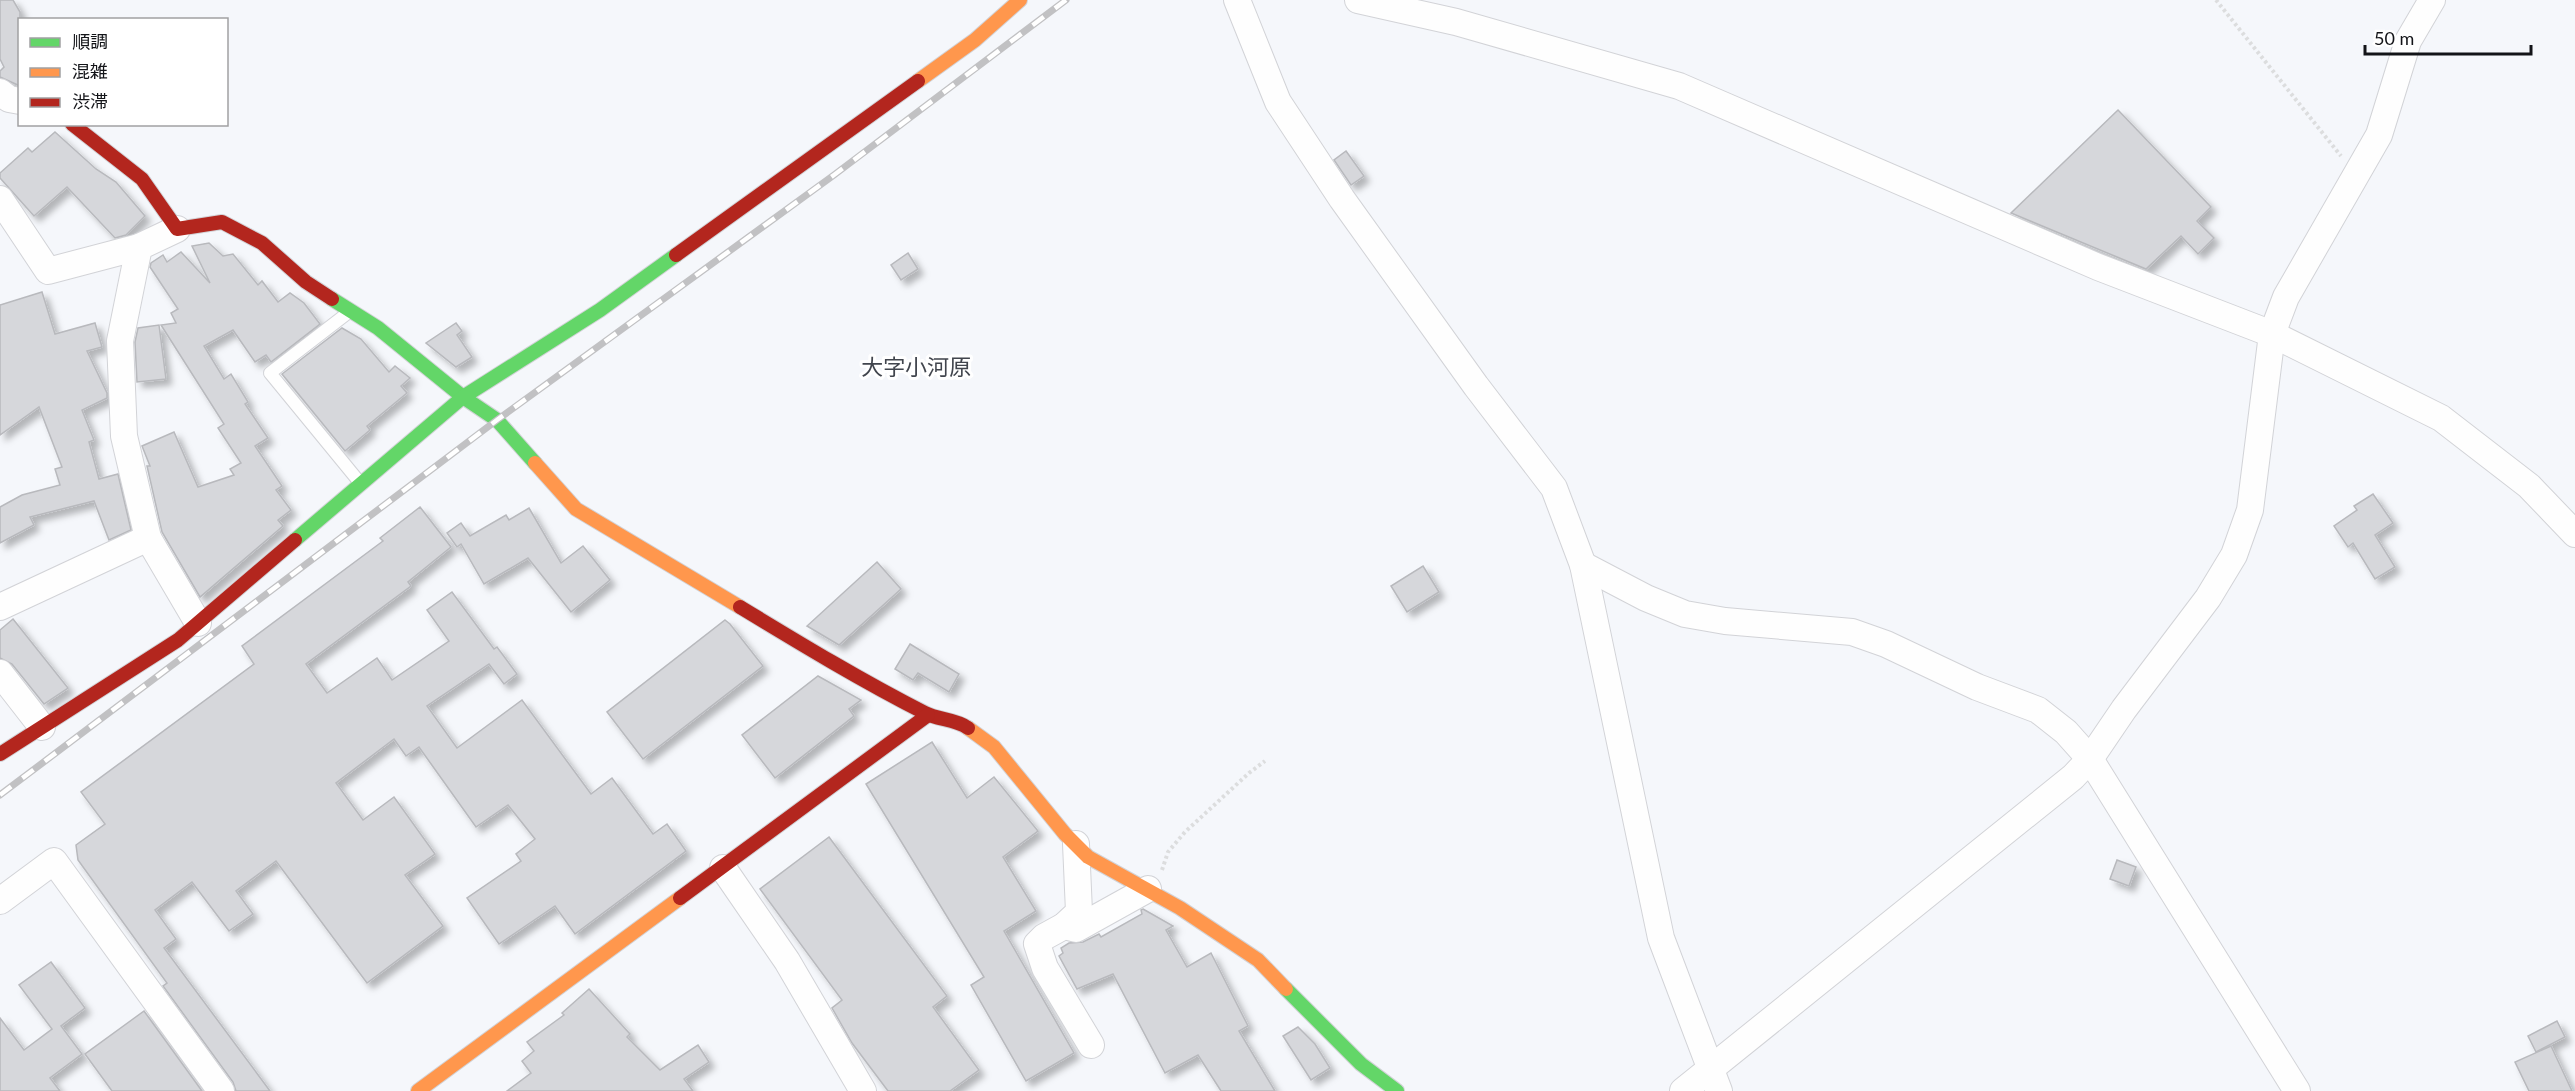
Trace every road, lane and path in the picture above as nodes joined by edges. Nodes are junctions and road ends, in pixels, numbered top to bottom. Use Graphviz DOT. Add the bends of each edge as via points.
graph roads {
  1 [pos="1020,0"];
  2 [pos="1237,0"];
  3 [pos="1358,0"];
  4 [pos="2216,0"];
  5 [pos="2432,0"];
  6 [pos="0,92"];
  7 [pos="18,101"];
  8 [pos="75,126"];
  9 [pos="2356,175"];
  10 [pos="0,199"];
  11 [pos="177,229"];
  12 [pos="139,247"];
  13 [pos="351,310"];
  14 [pos="2272,334"];
  15 [pos="463,398"];
  16 [pos="362,485"];
  17 [pos="2575,534"];
  18 [pos="148,538"];
  19 [pos="1583,565"];
  20 [pos="0,607"];
  21 [pos="198,623"];
  22 [pos="0,673"];
  23 [pos="928,715"];
  24 [pos="42,727"];
  25 [pos="0,754"];
  26 [pos="2090,759"];
  27 [pos="1265,761"];
  28 [pos="1076,844"];
  29 [pos="723,868"];
  30 [pos="1151,891"];
  31 [pos="0,901"];
  32 [pos="1064,926"];
  33 [pos="1091,1045"];
  34 [pos="1716,1080"];
  35 [pos="221,1091"];
  36 [pos="418,1091"];
  37 [pos="863,1091"];
  38 [pos="1397,1091"];
  39 [pos="1683,1091"];
  40 [pos="2297,1091"];
  1 -- 15 [label="street" via="975,40 600,310"];
  2 -- 19 [label="street" via="1278,102 1342,199 1554,488"];
  3 -- 14 [label="street" via="1456,22 1679,86 2098,267"];
  4 -- 9 [label="path"];
  5 -- 9 [label="street" via="2408,41 2379,135"];
  6 -- 7 [label="street"];
  8 -- 11 [label="street" via="142,179"];
  9 -- 14 [label="street" via="2286,297"];
  10 -- 12 [label="street" via="48,271"];
  11 -- 12 [label="street"];
  11 -- 13 [label="street" via="222,222 262,243 306,282"];
  12 -- 18 [label="street" via="120,341 124,436"];
  13 -- 15 [label="street"];
  13 -- 16 [label="lane" via="270,373"];
  14 -- 17 [label="street" via="2441,418 2529,486"];
  14 -- 26 [label="street" via="2250,510 2234,555 2208,598"];
  15 -- 16 [label="street"];
  15 -- 23 [label="street" via="497,420 576,509 799,643"];
  16 -- 21 [label="street"];
  18 -- 20 [label="street"];
  18 -- 21 [label="street"];
  19 -- 26 [label="street" via="1685,614 1852,632 1886,644 1977,687 2038,710 2066,732"];
  19 -- 34 [label="street" via="1661,938"];
  21 -- 24 [label="street" via="178,640"];
  22 -- 24 [label="street"];
  23 -- 28 [label="street" via="963,724 993,747"];
  23 -- 29 [label="street"];
  24 -- 25 [label="street"];
  26 -- 34 [label="street"];
  26 -- 40 [label="street"];
  27 -- 30 [label="path" via="1185,832 1168,852"];
  28 -- 30 [label="street" via="1088,857"];
  28 -- 32 [label="street" via="1078,912"];
  29 -- 36 [label="street"];
  29 -- 37 [label="street" via="787,961"];
  30 -- 32 [label="street" via="1076,929"];
  30 -- 38 [label="street" via="1258,960 1360,1064"];
  31 -- 35 [label="street" via="54,861"];
  32 -- 33 [label="street" via="1037,944 1045,968"];
  34 -- 39 [label="street"];
}
